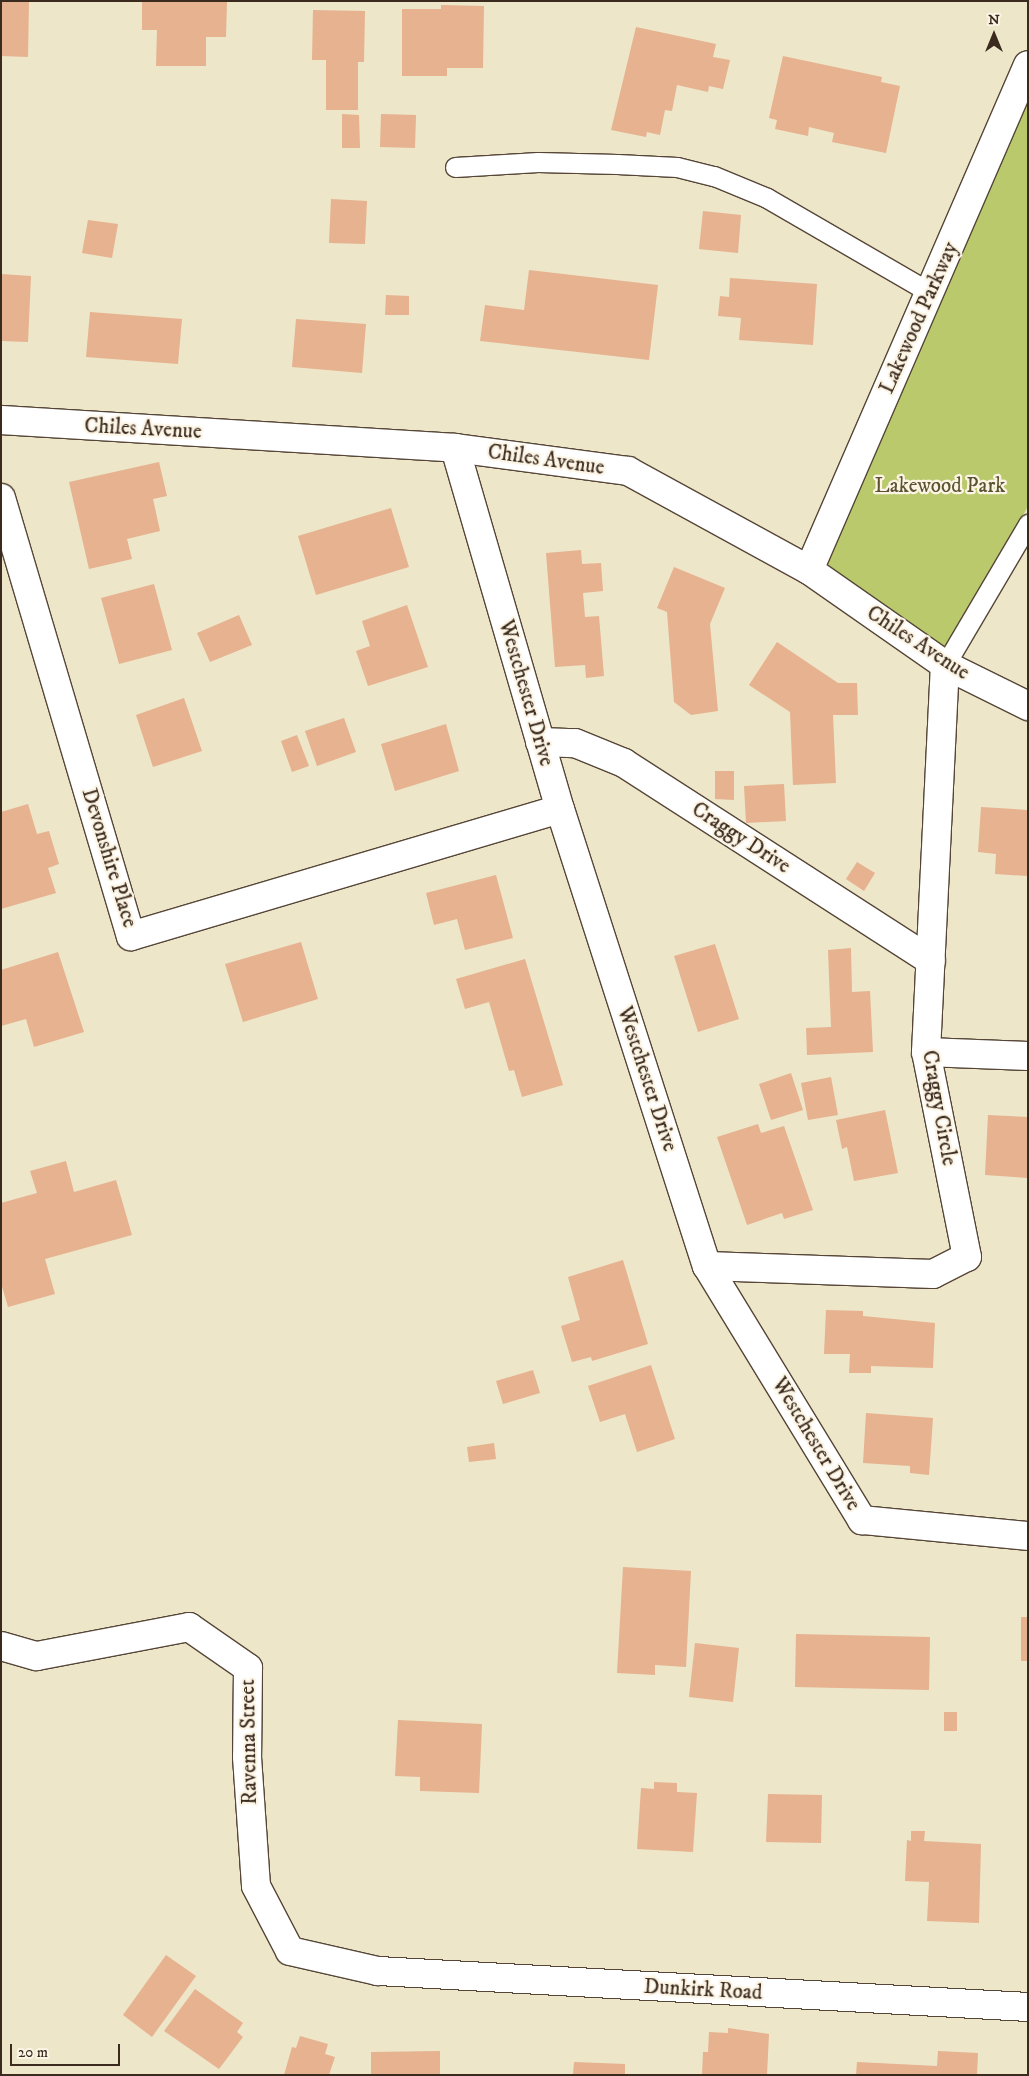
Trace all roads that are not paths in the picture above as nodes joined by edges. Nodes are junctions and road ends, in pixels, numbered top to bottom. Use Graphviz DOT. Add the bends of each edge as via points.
graph roads {
  1 [pos="1028,65"];
  2 [pos="455,166"];
  3 [pos="930,293"];
  4 [pos="1,420"];
  5 [pos="455,448"];
  6 [pos="1,498"];
  7 [pos="1028,524"];
  8 [pos="809,570"];
  9 [pos="945,665"];
  10 [pos="1028,706"];
  11 [pos="540,742"];
  12 [pos="560,809"];
  13 [pos="930,961"];
  14 [pos="926,1052"];
  15 [pos="1028,1056"];
  16 [pos="707,1266"];
  17 [pos="1028,1536"];
  18 [pos="1,1646"];
  19 [pos="378,1970"];
  20 [pos="1028,2007"];
  1 -- 3 [label="street, Lakewood Parkway"];
  2 -- 3 [label="lane" via="538,162 617,164 677,167 714,176 767,198"];
  3 -- 8 [label="street, Lakewood Parkway"];
  4 -- 5 [label="street, Chiles Avenue"];
  5 -- 8 [label="street, Chiles Avenue" via="628,471"];
  5 -- 11 [label="street, Westchester Drive"];
  6 -- 12 [label="street, Devonshire Place" via="131,936"];
  7 -- 9 [label="lane"];
  8 -- 9 [label="street, Chiles Avenue"];
  9 -- 10 [label="street, Chiles Avenue"];
  9 -- 13 [label="street, Craggy Circle"];
  11 -- 12 [label="street, Westchester Drive"];
  11 -- 13 [label="street, Craggy Drive" via="575,743 624,763"];
  12 -- 16 [label="street, Westchester Drive"];
  13 -- 14 [label="street, Craggy Circle"];
  14 -- 15 [label="street"];
  14 -- 16 [label="street, Craggy Circle" via="967,1257 933,1274"];
  16 -- 17 [label="street, Westchester Drive" via="862,1520"];
  18 -- 19 [label="street, Ravenna Street" via="38,1656 189,1627 248,1668 247,1757 256,1886 290,1950"];
  19 -- 20 [label="street, Dunkirk Road"];
}
